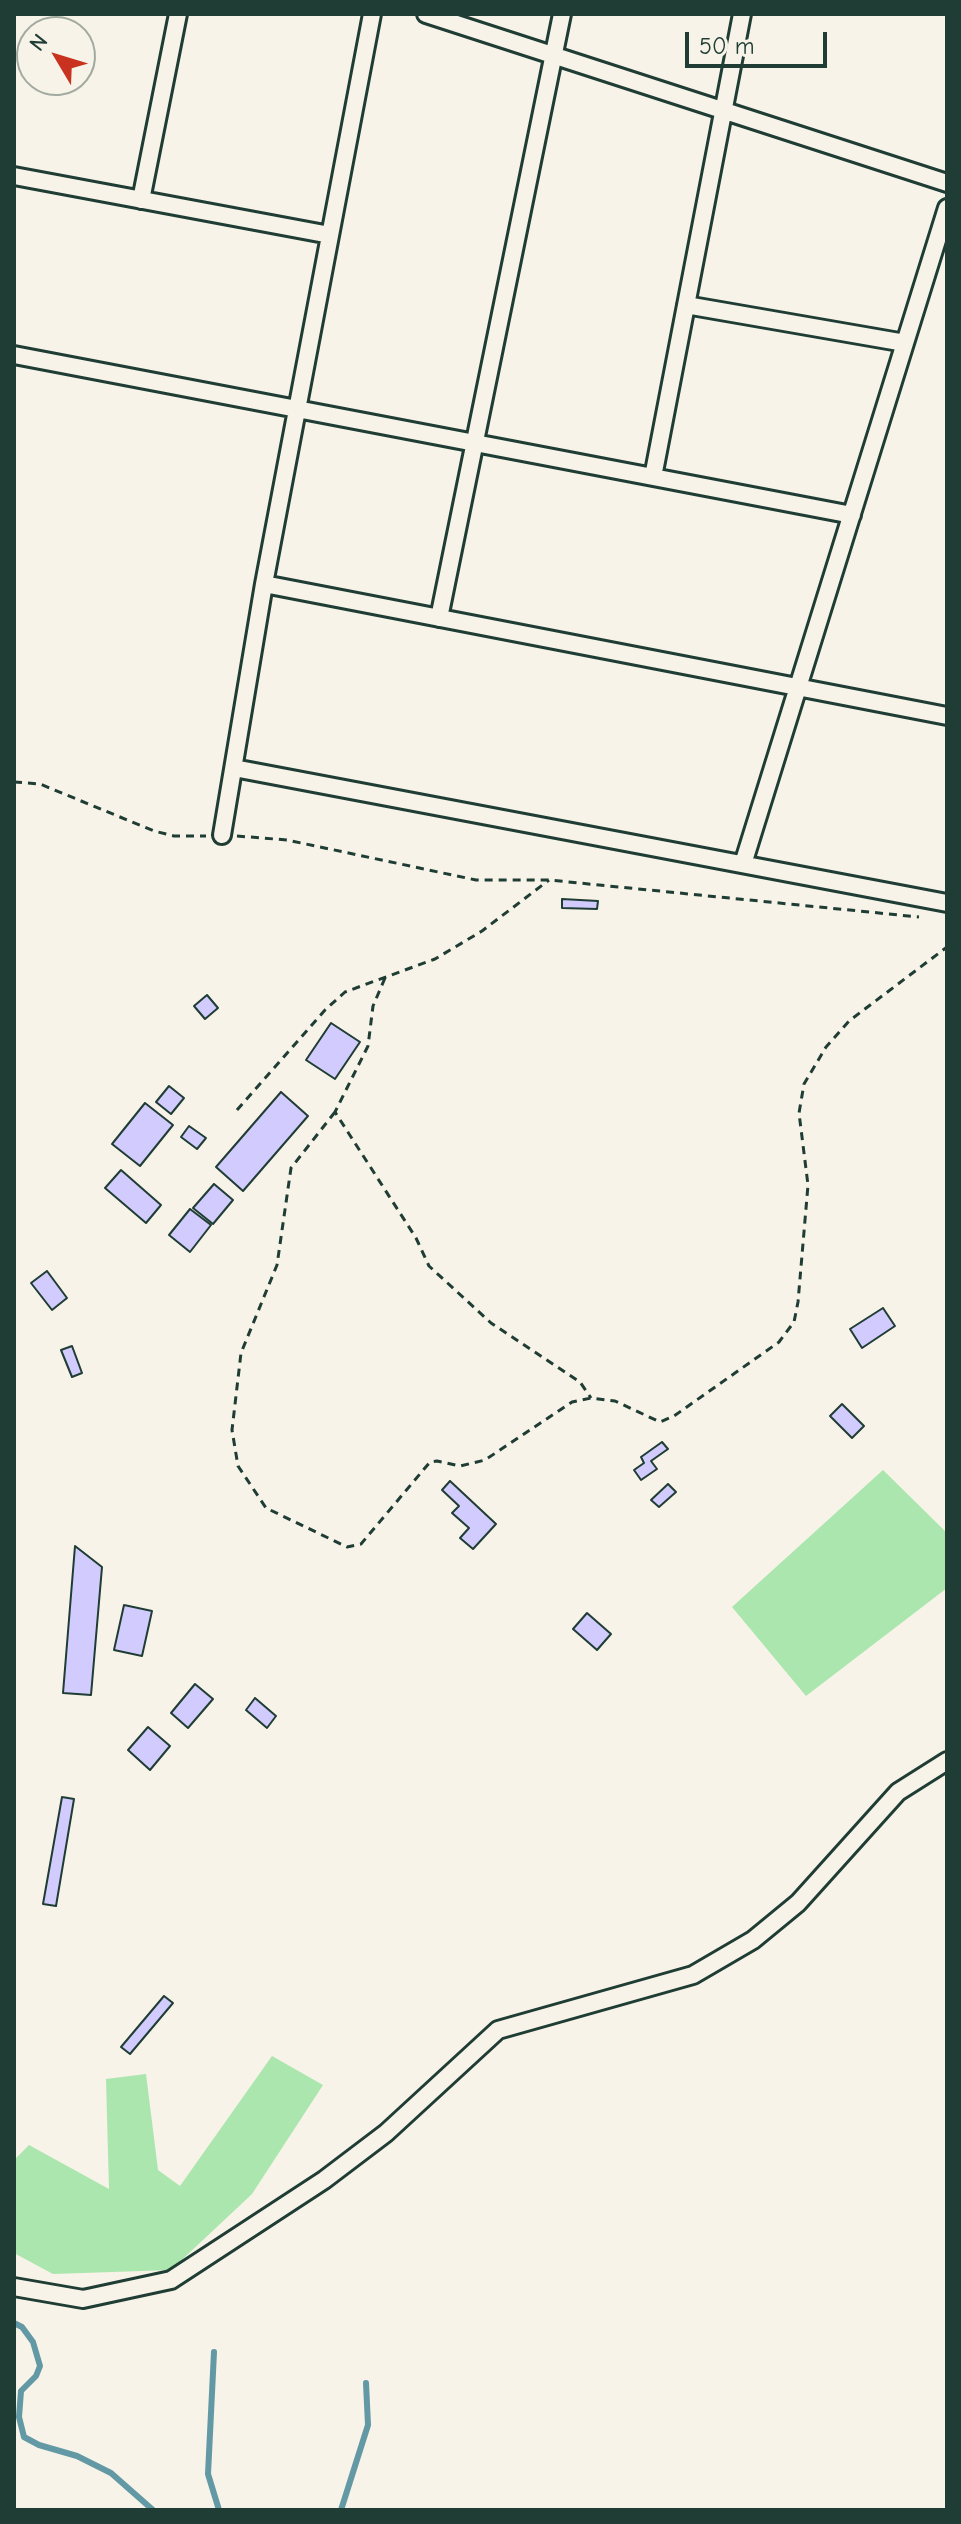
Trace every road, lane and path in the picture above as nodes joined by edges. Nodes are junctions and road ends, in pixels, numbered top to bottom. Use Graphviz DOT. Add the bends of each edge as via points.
graph roads {
  1 [pos="178,14"];
  2 [pos="372,14"];
  3 [pos="426,14"];
  4 [pos="562,14"];
  5 [pos="742,14"];
  6 [pos="553,55"];
  7 [pos="724,110"];
  8 [pos="14,176"];
  9 [pos="947,183"];
  10 [pos="141,200"];
  11 [pos="947,208"];
  12 [pos="330,235"];
  13 [pos="686,305"];
  14 [pos="905,343"];
  15 [pos="14,355"];
  16 [pos="297,409"];
  17 [pos="475,443"];
  18 [pos="653,477"];
  19 [pos="852,515"];
  20 [pos="264,584"];
  21 [pos="439,618"];
  22 [pos="798,687"];
  23 [pos="947,716"];
  24 [pos="234,768"];
  25 [pos="14,782"];
  26 [pos="222,835"];
  27 [pos="743,864"];
  28 [pos="549,880"];
  29 [pos="947,903"];
  30 [pos="922,918"];
  31 [pos="947,947"];
  32 [pos="385,978"];
  33 [pos="237,1110"];
  34 [pos="335,1112"];
  35 [pos="591,1398"];
  36 [pos="947,1761"];
  37 [pos="14,2287"];
  1 -- 10 [label="street"];
  2 -- 12 [label="street"];
  3 -- 6 [label="street"];
  4 -- 6 [label="street"];
  5 -- 7 [label="street"];
  6 -- 7 [label="street"];
  6 -- 17 [label="street"];
  7 -- 9 [label="street"];
  7 -- 13 [label="street"];
  8 -- 10 [label="street"];
  10 -- 12 [label="street"];
  11 -- 14 [label="street"];
  12 -- 16 [label="street"];
  13 -- 14 [label="street"];
  13 -- 18 [label="street"];
  14 -- 19 [label="street"];
  15 -- 16 [label="street"];
  16 -- 17 [label="street"];
  16 -- 20 [label="street"];
  17 -- 18 [label="street"];
  17 -- 21 [label="street"];
  18 -- 19 [label="street"];
  19 -- 22 [label="street"];
  20 -- 21 [label="street"];
  20 -- 24 [label="street"];
  21 -- 22 [label="street"];
  22 -- 23 [label="street"];
  22 -- 27 [label="street"];
  24 -- 26 [label="street"];
  24 -- 27 [label="street"];
  25 -- 26 [label="path" via="40,784 154,831"];
  26 -- 28 [label="path" via="287,840 476,880"];
  27 -- 29 [label="street"];
  28 -- 30 [label="path"];
  28 -- 32 [label="path" via="435,959"];
  31 -- 35 [label="path" via="849,1021 804,1084 799,1113 808,1185 799,1287 794,1322 779,1342 660,1422 615,1401"];
  32 -- 33 [label="path" via="345,992"];
  32 -- 34 [label="path" via="373,1006 368,1046"];
  34 -- 35 [label="path" via="429,1266 491,1323 580,1382"];
  34 -- 35 [label="path" via="291,1168 277,1265 241,1353 232,1430 238,1466 266,1508 347,1547 361,1544 430,1462 460,1466 485,1460 572,1402"];
  36 -- 37 [label="street" via="898,1792 798,1903 753,1940 693,1975 498,2030 386,2133 171,2280 83,2299"];
}
